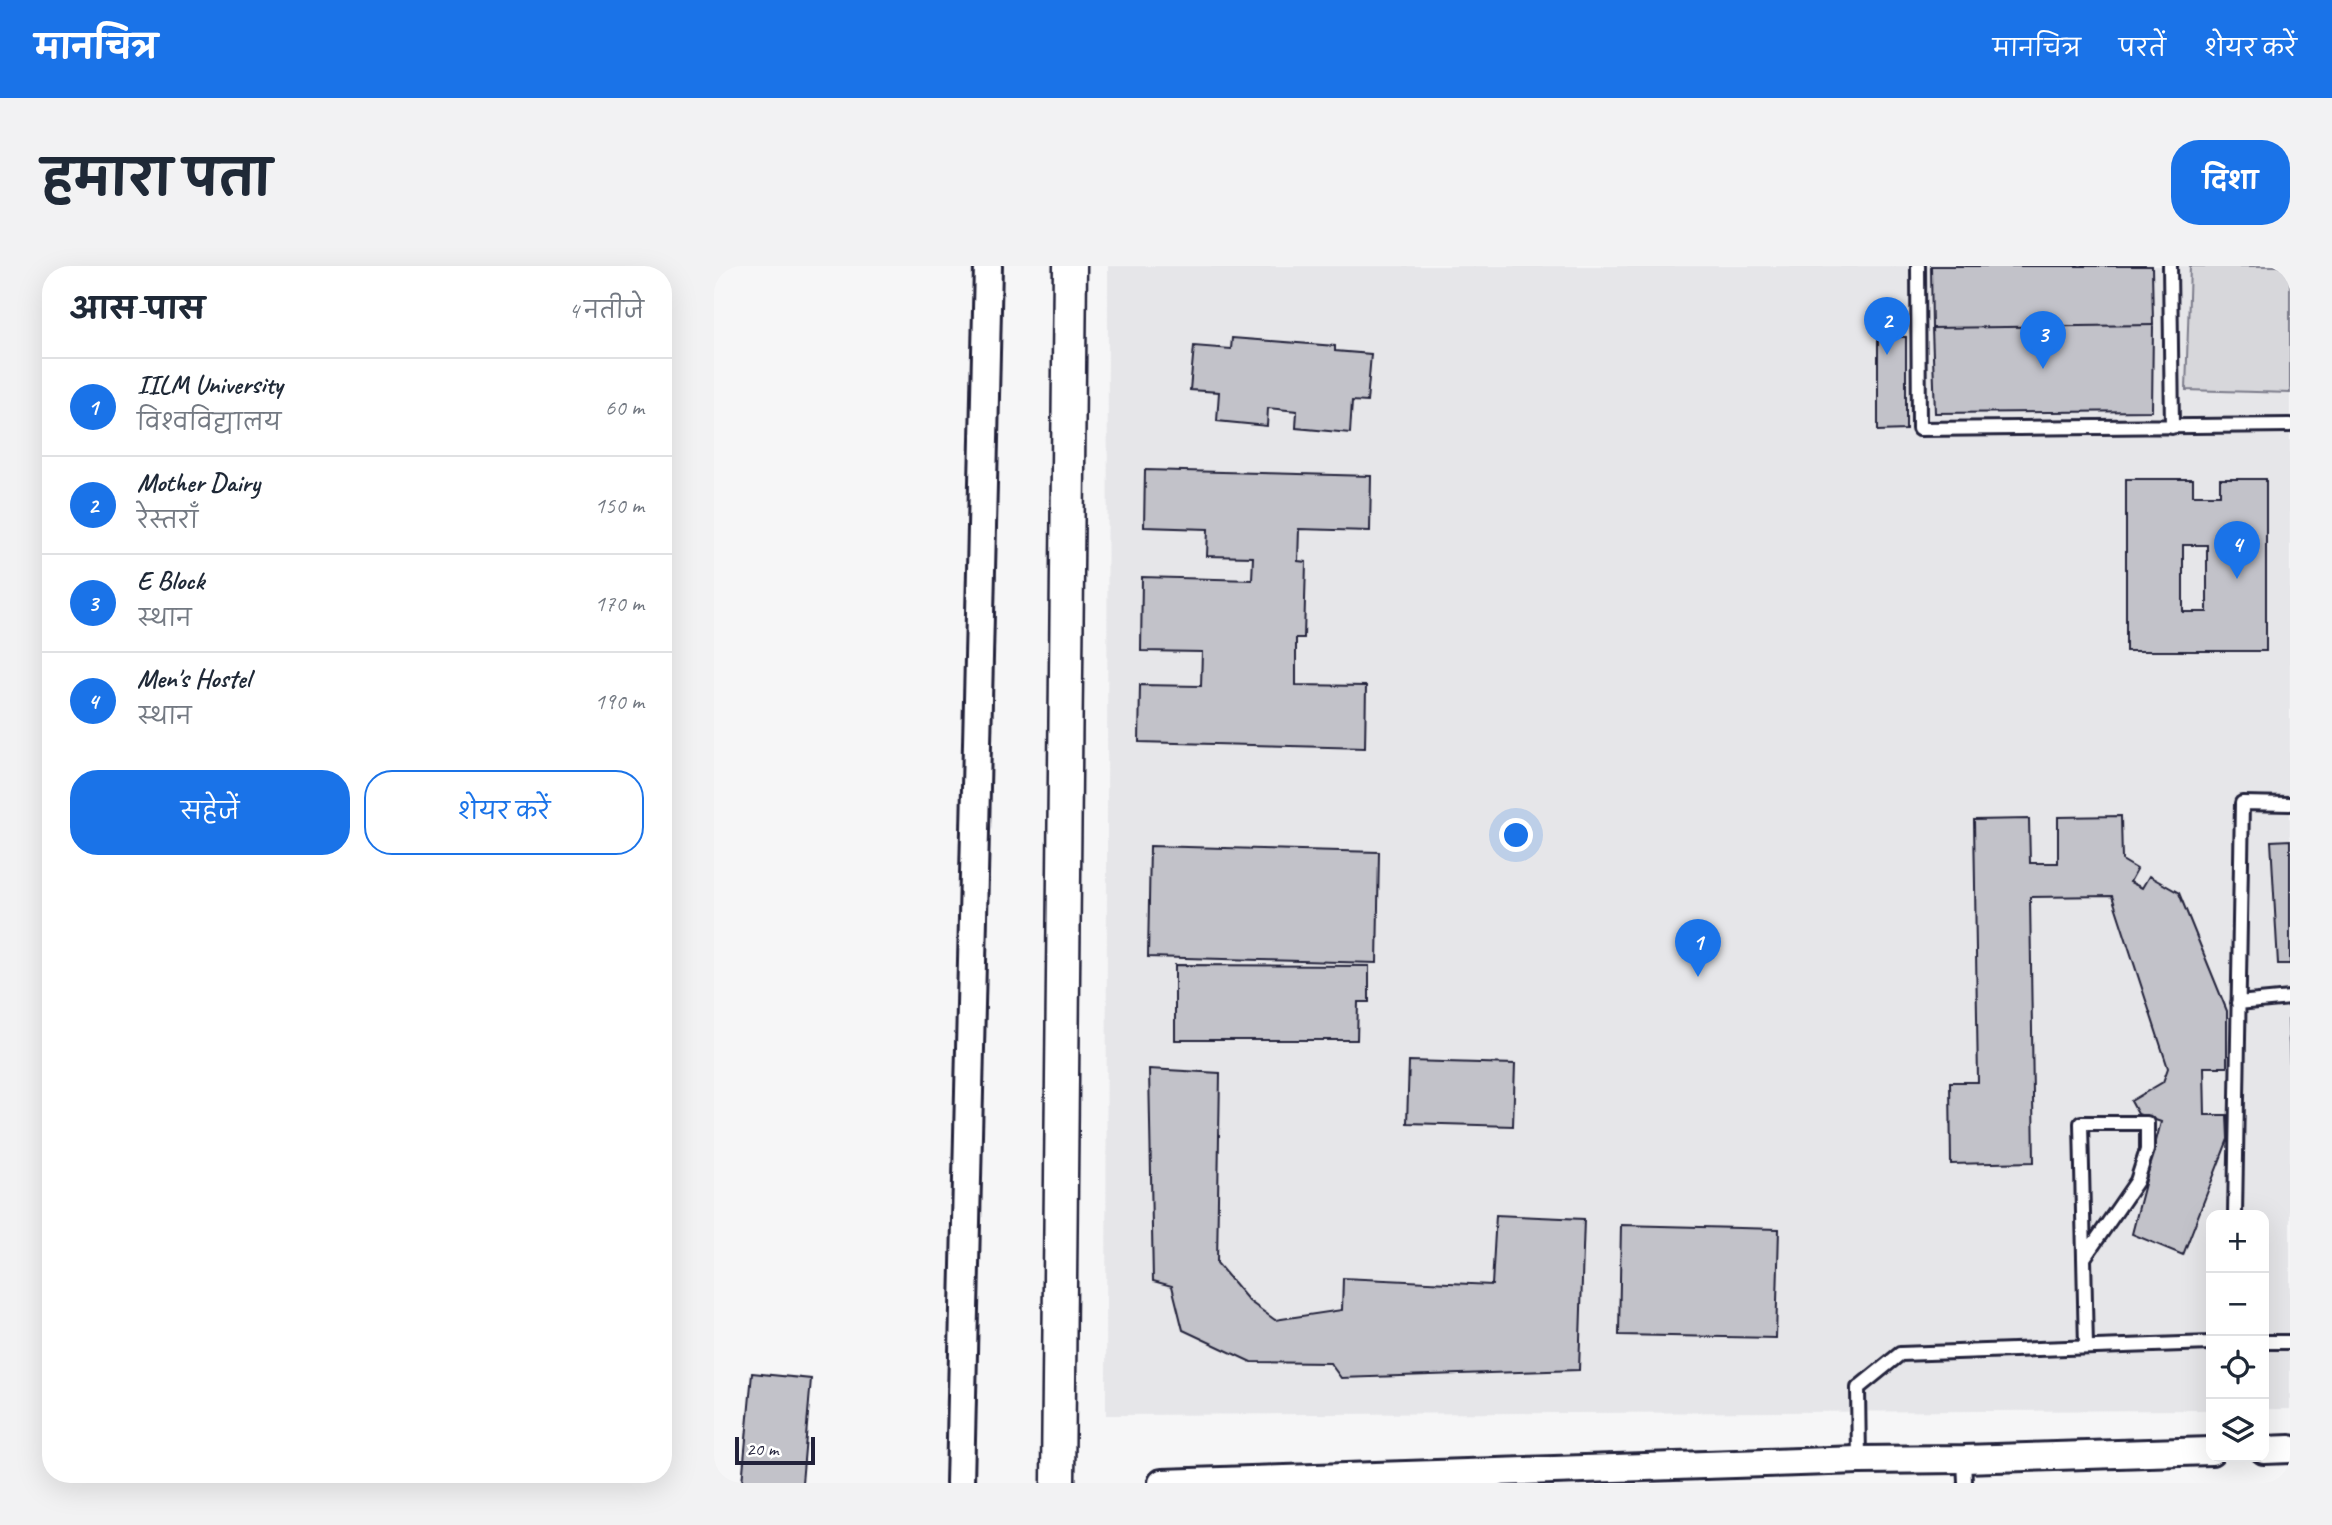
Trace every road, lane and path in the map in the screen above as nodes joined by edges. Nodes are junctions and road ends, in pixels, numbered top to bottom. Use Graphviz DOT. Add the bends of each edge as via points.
graph roads {
  1 [pos="988,266"];
  2 [pos="1070,266"];
  3 [pos="1918,266"];
  4 [pos="2170,266"];
  5 [pos="2290,425"];
  6 [pos="2172,427"];
  7 [pos="2290,804"];
  8 [pos="2290,998"];
  9 [pos="2238,1003"];
  10 [pos="2235,1210"];
  11 [pos="2084,1258"];
  12 [pos="2269,1342"];
  13 [pos="2290,1342"];
  14 [pos="2206,1343"];
  15 [pos="2086,1347"];
  16 [pos="2290,1449"];
  17 [pos="2269,1450"];
  18 [pos="2206,1451"];
  19 [pos="1859,1460"];
  20 [pos="1965,1471"];
  21 [pos="960,1483"];
  22 [pos="1058,1483"];
  23 [pos="1162,1483"];
  1 -- 21 [label="street"];
  2 -- 22 [label="street"];
  3 -- 6 [label="lane" via="1919,429"];
  4 -- 6 [label="lane"];
  5 -- 6 [label="lane"];
  7 -- 9 [label="lane" via="2242,803"];
  8 -- 9 [label="lane"];
  9 -- 10 [label="lane"];
  11 -- 11 [label="lane" via="2081,1123 2147,1123 2147,1150 2137,1181"];
  11 -- 15 [label="lane"];
  12 -- 13 [label="lane"];
  14 -- 15 [label="lane"];
  15 -- 19 [label="lane" via="1900,1353 1858,1388"];
  16 -- 17 [label="street"];
  18 -- 20 [label="street"];
  19 -- 20 [label="street"];
  19 -- 23 [label="street"];
}
